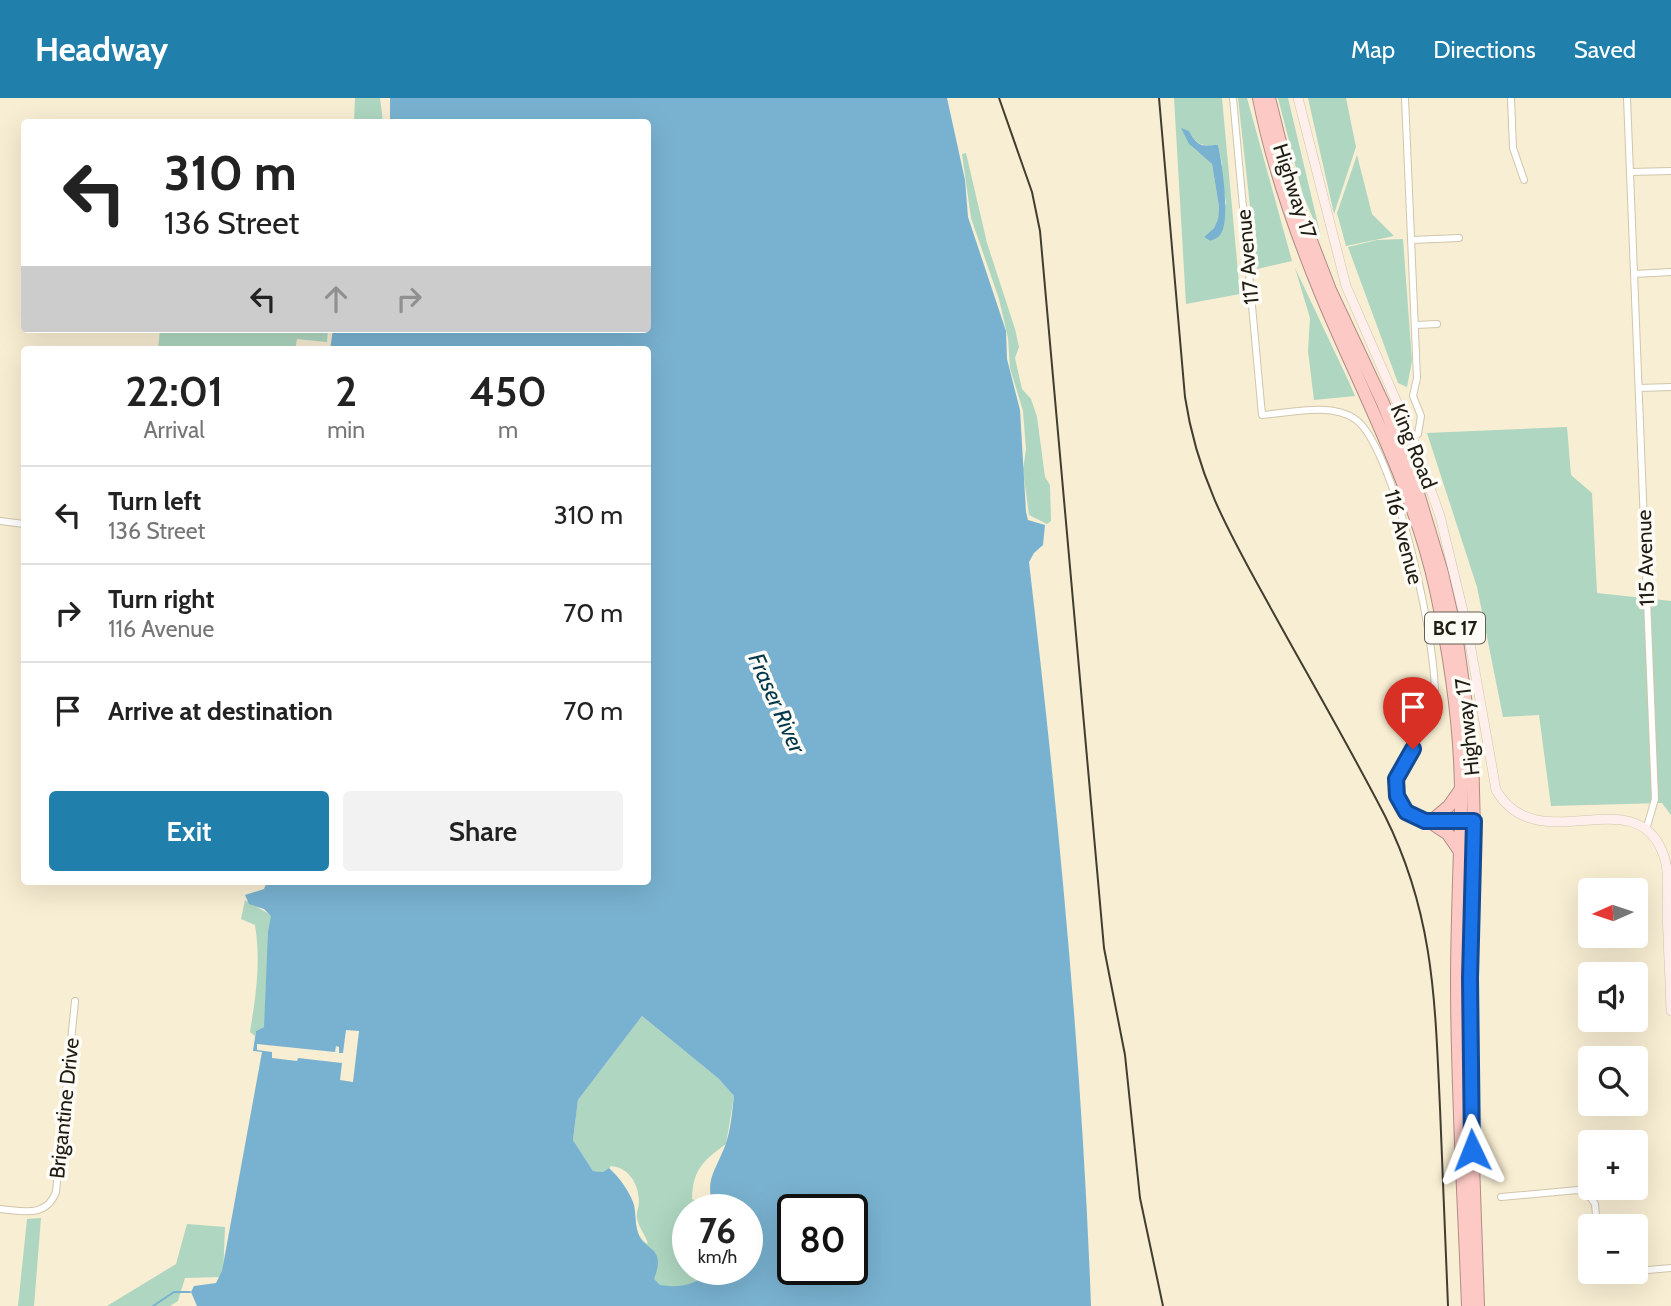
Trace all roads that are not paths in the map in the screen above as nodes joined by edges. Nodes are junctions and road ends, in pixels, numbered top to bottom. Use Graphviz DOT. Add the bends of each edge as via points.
graph roads {
  1 [pos="1233,98"];
  2 [pos="1259,98"];
  3 [pos="1269,98"];
  4 [pos="1297,98"];
  5 [pos="1405,98"];
  6 [pos="1511,98"];
  7 [pos="1627,98"];
  8 [pos="1671,171"];
  9 [pos="1630,172"];
  10 [pos="1524,180"];
  11 [pos="1459,238"];
  12 [pos="1411,240"];
  13 [pos="1671,272"];
  14 [pos="1634,274"];
  15 [pos="1437,324"];
  16 [pos="1415,325"];
  17 [pos="1671,387"];
  18 [pos="1639,388"];
  19 [pos="1262,415"];
  20 [pos="1412,437"];
  21 [pos="0,521"];
  22 [pos="21,524"];
  23 [pos="1461,789"];
  24 [pos="1461,821"];
  25 [pos="1474,821"];
  26 [pos="1430,822"];
  27 [pos="1646,830"];
  28 [pos="1460,850"];
  29 [pos="75,1001"];
  30 [pos="1671,1011"];
  31 [pos="1501,1197"];
  32 [pos="0,1209"];
  33 [pos="1596,1214"];
  34 [pos="1671,1268"];
  35 [pos="1648,1269"];
  36 [pos="1468,1306"];
  37 [pos="1478,1306"];
  1 -- 19 [label="street, 117 Avenue"];
  2 -- 23 [label="highway, Highway 17 / BC 17" via="1283,194 1321,294 1391,447 1418,523 1446,646"];
  3 -- 25 [label="highway, Highway 17 / BC 17" via="1293,194 1427,520 1450,606 1466,694"];
  4 -- 20 [label="street, King Road" via="1346,286"];
  5 -- 12 [label="street"];
  6 -- 10 [label="street" via="1513,148"];
  7 -- 9 [label="street, 115 Avenue"];
  8 -- 9 [label="street"];
  9 -- 14 [label="street, 115 Avenue"];
  11 -- 12 [label="street"];
  12 -- 16 [label="street"];
  13 -- 14 [label="street"];
  14 -- 18 [label="street, 115 Avenue"];
  15 -- 16 [label="street"];
  16 -- 20 [label="street" via="1418,378 1414,403 1421,426"];
  17 -- 18 [label="street"];
  18 -- 27 [label="street, 115 Avenue" via="1656,799"];
  19 -- 26 [label="street, 116 Avenue" via="1342,412 1367,430 1399,508 1419,586 1435,699 1428,726 1396,779 1397,796 1406,812"];
  20 -- 27 [label="street, King Road" via="1454,569 1492,777 1502,801 1523,818 1536,821 1614,819"];
  21 -- 22 [label="street"];
  23 -- 24 [label="highway, Highway 17 / BC 17"];
  23 -- 26 [label="highway"];
  24 -- 25 [label="street"];
  24 -- 26 [label="street"];
  24 -- 28 [label="highway, Highway 17 / BC 17"];
  25 -- 37 [label="highway, Highway 17 / BC 17" via="1470,1077"];
  26 -- 28 [label="highway" via="1448,834"];
  27 -- 30 [label="street" via="1663,851 1666,865"];
  28 -- 36 [label="highway, Highway 17 / BC 17" via="1458,1028"];
  29 -- 32 [label="street, Brigantine Drive" via="56,1192 41,1210"];
  31 -- 33 [label="street" via="1578,1190 1595,1204"];
  34 -- 35 [label="street"];
}
